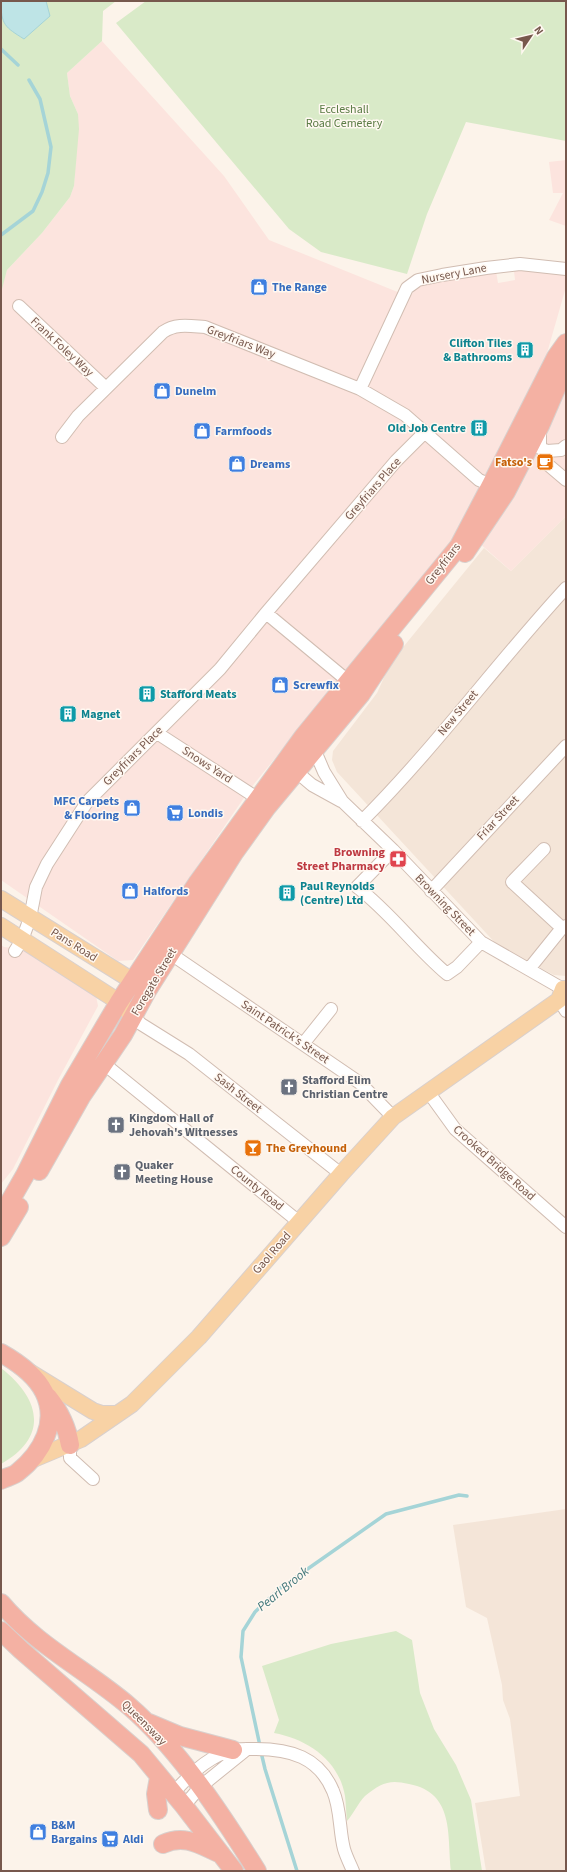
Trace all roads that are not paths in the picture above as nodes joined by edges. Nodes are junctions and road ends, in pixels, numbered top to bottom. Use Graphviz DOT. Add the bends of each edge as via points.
graph roads {
  1 [pos="566,269"];
  2 [pos="19,306"];
  3 [pos="566,342"];
  4 [pos="566,366"];
  5 [pos="106,388"];
  6 [pos="360,389"];
  7 [pos="540,426"];
  8 [pos="425,432"];
  9 [pos="62,437"];
  10 [pos="566,446"];
  11 [pos="547,451"];
  12 [pos="566,480"];
  13 [pos="491,485"];
  14 [pos="566,588"];
  15 [pos="266,613"];
  16 [pos="348,681"];
  17 [pos="157,732"];
  18 [pos="319,745"];
  19 [pos="566,746"];
  20 [pos="290,766"];
  21 [pos="257,798"];
  22 [pos="342,801"];
  23 [pos="362,820"];
  24 [pos="544,848"];
  25 [pos="393,850"];
  26 [pos="431,891"];
  27 [pos="1,899"];
  28 [pos="30,918"];
  29 [pos="1,926"];
  30 [pos="564,927"];
  31 [pos="481,942"];
  32 [pos="19,945"];
  33 [pos="171,954"];
  34 [pos="529,969"];
  35 [pos="140,986"];
  36 [pos="563,997"];
  37 [pos="119,1002"];
  38 [pos="331,1009"];
  39 [pos="134,1016"];
  40 [pos="303,1044"];
  41 [pos="103,1063"];
  42 [pos="429,1093"];
  43 [pos="393,1117"];
  44 [pos="341,1174"];
  45 [pos="1,1217"];
  46 [pos="299,1222"];
  47 [pos="566,1227"];
  48 [pos="1,1237"];
  49 [pos="1,1352"];
  50 [pos="26,1370"];
  51 [pos="45,1394"];
  52 [pos="115,1414"];
  53 [pos="70,1444"];
  54 [pos="31,1460"];
  55 [pos="93,1479"];
  56 [pos="4,1481"];
  57 [pos="1,1603"];
  58 [pos="1,1631"];
  59 [pos="147,1722"];
  60 [pos="240,1749"];
  61 [pos="159,1777"];
  62 [pos="195,1781"];
  63 [pos="179,1800"];
  64 [pos="158,1810"];
  65 [pos="164,1844"];
  66 [pos="221,1854"];
  67 [pos="234,1871"];
  68 [pos="257,1871"];
  69 [pos="354,1871"];
  1 -- 6 [label="street, Nursery Lane" via="520,264 418,280 407,288"];
  2 -- 5 [label="street, Frank Foley Way"];
  3 -- 13 [label="highway, Greyfriars"];
  4 -- 7 [label="highway, Greyfriars"];
  5 -- 6 [label="street, Greyfriars Way" via="159,335 168,328 179,326 205,328"];
  5 -- 9 [label="street, Greyfriars Way" via="78,416"];
  6 -- 8 [label="street, Greyfriars Way" via="405,415"];
  7 -- 11 [label="street" via="540,448"];
  7 -- 13 [label="highway" via="503,482"];
  7 -- 18 [label="highway, Greyfriars" via="506,492 475,541 385,656 361,694"];
  8 -- 13 [label="street" via="479,480"];
  8 -- 15 [label="street, Greyfriars Place" via="396,461"];
  10 -- 11 [label="street" via="561,450"];
  11 -- 12 [label="street" via="546,462"];
  13 -- 16 [label="highway, Greyfriars" via="459,546"];
  14 -- 23 [label="street, New Street" via="415,763"];
  15 -- 16 [label="street"];
  15 -- 17 [label="street, Greyfriars Place" via="220,669"];
  16 -- 20 [label="highway, Greyfriars"];
  17 -- 21 [label="street, Snows Yard"];
  17 -- 28 [label="street, Greyfriars Place" via="87,802 47,864 36,887"];
  18 -- 20 [label="highway, Foregate Street"];
  18 -- 22 [label="street, Browning Street" via="324,772"];
  19 -- 26 [label="street, Friar Street"];
  20 -- 21 [label="highway, Foregate Street"];
  20 -- 22 [label="street, Browning Street" via="312,785"];
  20 -- 33 [label="highway, Foregate Street" via="267,807 234,853"];
  21 -- 35 [label="highway, Foregate Street" via="171,921"];
  22 -- 23 [label="street, Browning Street"];
  23 -- 25 [label="street, Browning Street"];
  24 -- 30 [label="street" via="512,882"];
  25 -- 26 [label="street, Browning Street"];
  25 -- 31 [label="street" via="358,887 447,974"];
  26 -- 31 [label="street, Browning Street"];
  27 -- 28 [label="main road, Pans Road"];
  28 -- 32 [label="street, Greyfriars Place"];
  28 -- 35 [label="main road, Pans Road"];
  29 -- 32 [label="main road, Pans Road"];
  30 -- 34 [label="street"];
  31 -- 34 [label="street, Browning Street"];
  32 -- 37 [label="main road, Pans Road"];
  33 -- 35 [label="highway, Foregate Street"];
  33 -- 40 [label="street, Saint Patrick's Street"];
  34 -- 36 [label="street, Browning Street"];
  35 -- 37 [label="highway, Foregate Street"];
  35 -- 39 [label="highway, Foregate Street"];
  36 -- 42 [label="main road, Gaol Road"];
  37 -- 39 [label="main road, Pans Road"];
  37 -- 45 [label="highway, Foregate Street" via="70,1085"];
  38 -- 40 [label="street"];
  39 -- 41 [label="highway, Foregate Street"];
  39 -- 44 [label="street, Sash Street" via="141,1024 189,1054"];
  40 -- 43 [label="street, Saint Patrick's Street" via="360,1083"];
  41 -- 46 [label="street, County Road"];
  41 -- 48 [label="highway, Foregate Street"];
  42 -- 43 [label="main road, Gaol Road"];
  42 -- 47 [label="street, Crooked Bridge Road" via="455,1129"];
  43 -- 44 [label="main road, Gaol Road"];
  44 -- 46 [label="main road, Gaol Road"];
  46 -- 52 [label="main road, Gaol Road" via="199,1337 151,1387 132,1404"];
  49 -- 50 [label="highway"];
  50 -- 51 [label="highway"];
  50 -- 52 [label="main road" via="93,1411"];
  51 -- 53 [label="highway" via="60,1412"];
  51 -- 54 [label="highway" via="49,1411 47,1436"];
  52 -- 53 [label="main road, Gaol Road"];
  53 -- 54 [label="main road, Gaol Road"];
  53 -- 55 [label="street" via="70,1458"];
  54 -- 56 [label="highway" via="17,1474"];
  57 -- 59 [label="highway, Queensway" via="27,1630"];
  58 -- 61 [label="highway, Queensway" via="141,1754"];
  59 -- 60 [label="highway" via="180,1736"];
  59 -- 62 [label="highway, Queensway"];
  60 -- 62 [label="street" via="216,1756"];
  60 -- 69 [label="street" via="277,1749 304,1757 316,1767 334,1792 344,1848"];
  61 -- 63 [label="highway, Queensway"];
  61 -- 64 [label="highway" via="156,1794"];
  62 -- 63 [label="street"];
  62 -- 63 [label="street"];
  62 -- 68 [label="highway, Queensway" via="232,1831"];
  63 -- 66 [label="highway, Queensway"];
  65 -- 66 [label="highway" via="174,1840 187,1840"];
  66 -- 67 [label="highway, Queensway"];
}
